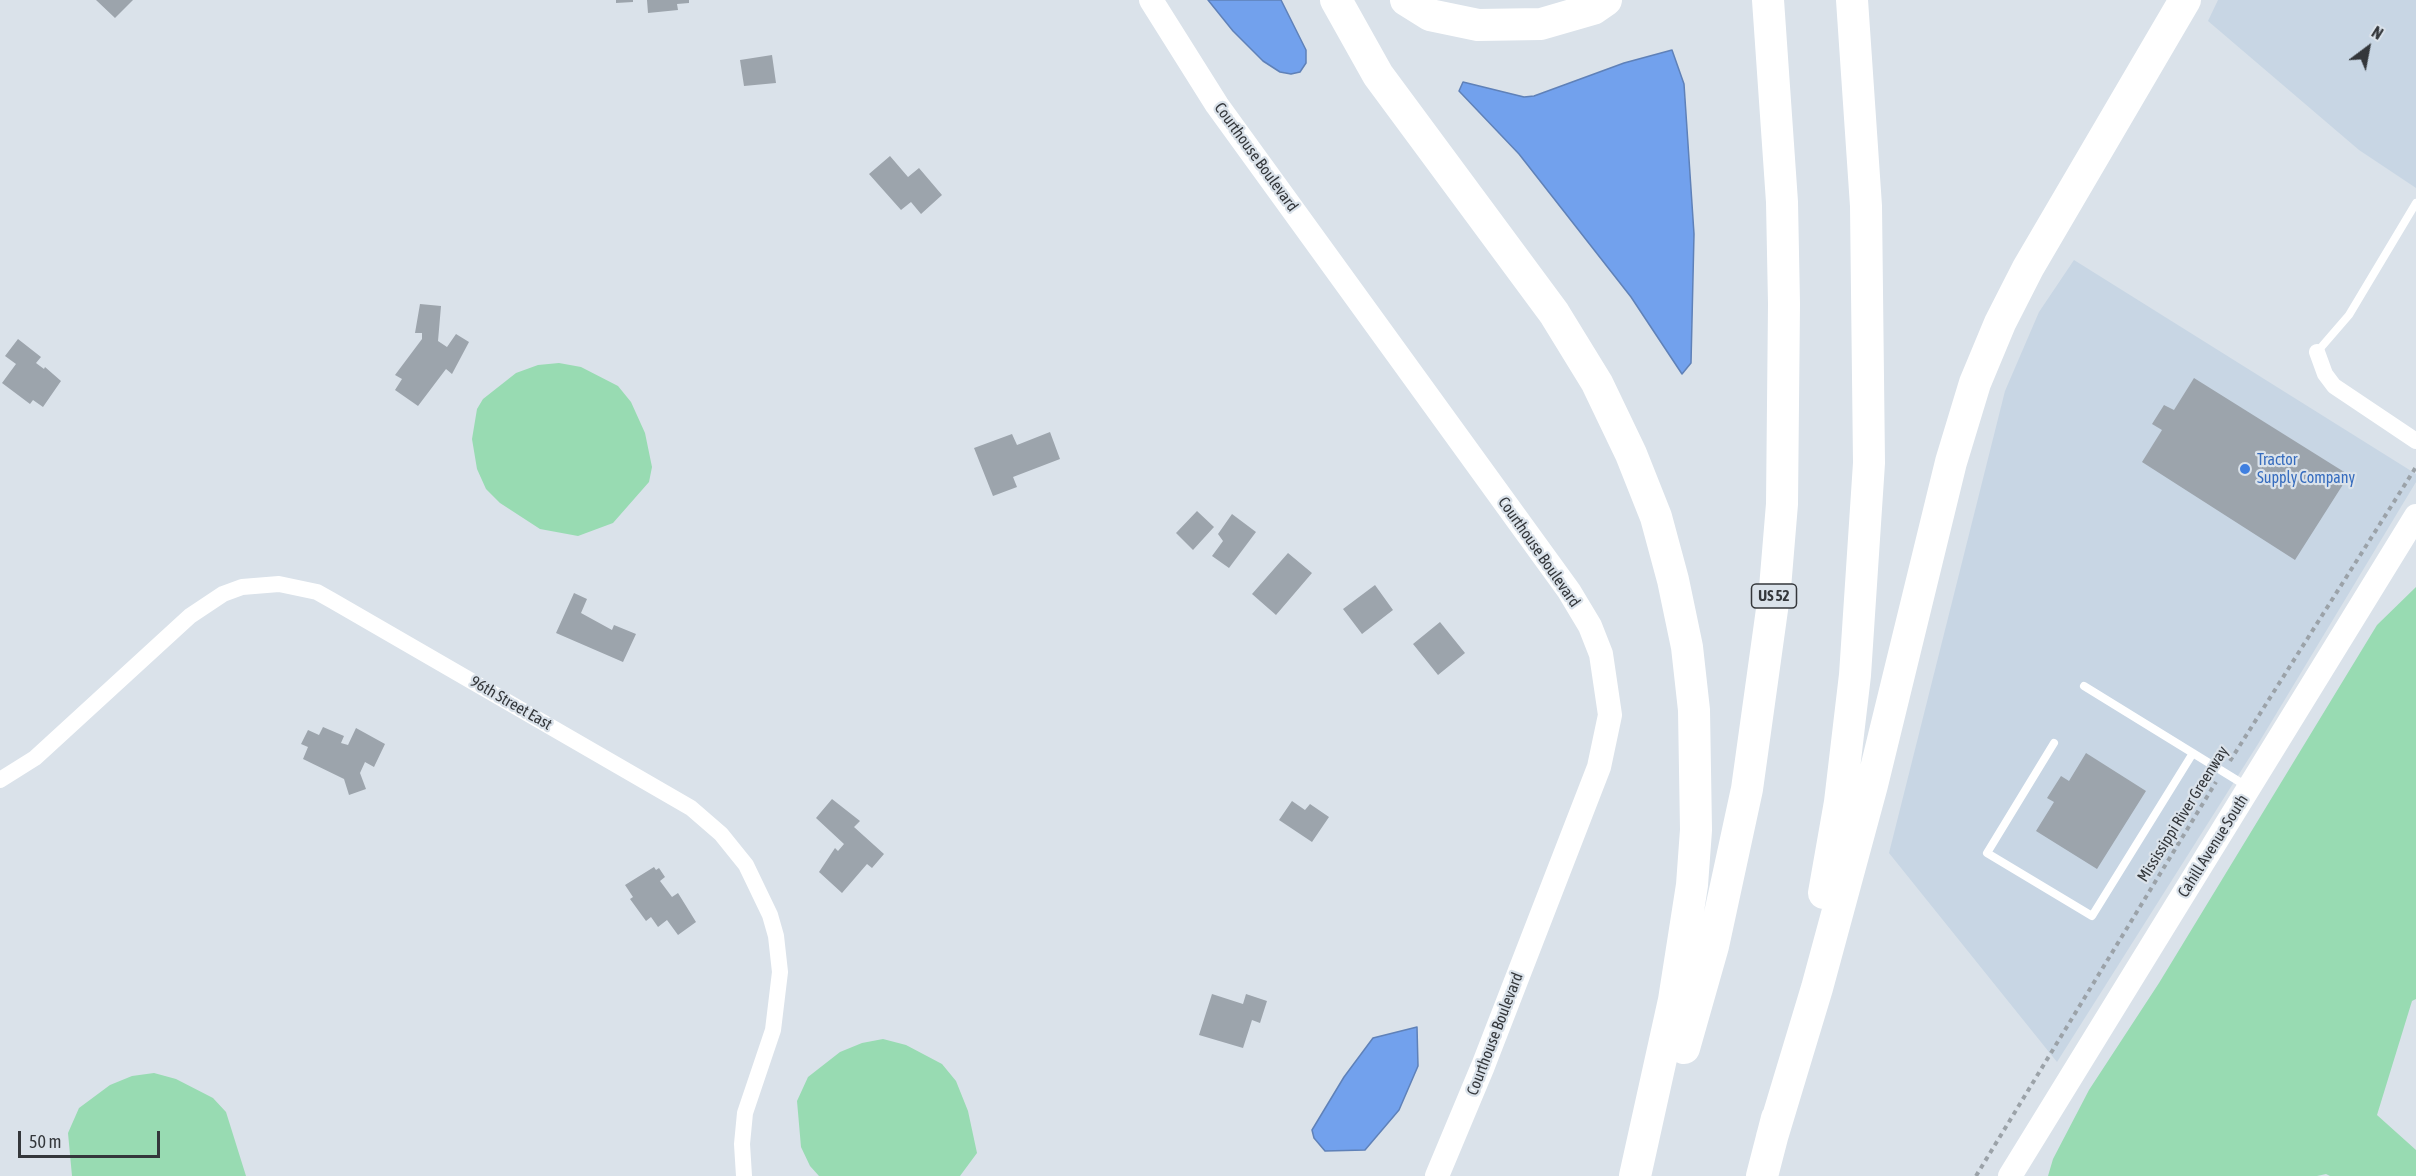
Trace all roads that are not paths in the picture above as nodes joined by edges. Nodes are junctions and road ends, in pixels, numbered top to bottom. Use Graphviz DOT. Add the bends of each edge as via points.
graph roads {
  1 [pos="1151,0"];
  2 [pos="1336,0"];
  3 [pos="1406,0"];
  4 [pos="1606,0"];
  5 [pos="1768,0"];
  6 [pos="1852,0"];
  7 [pos="2185,0"];
  8 [pos="2416,203"];
  9 [pos="2317,352"];
  10 [pos="2416,441"];
  11 [pos="2416,516"];
  12 [pos="2084,686"];
  13 [pos="2054,743"];
  14 [pos="2193,753"];
  15 [pos="0,780"];
  16 [pos="2249,787"];
  17 [pos="1772,1137"];
  18 [pos="744,1176"];
  19 [pos="1437,1176"];
  20 [pos="1635,1176"];
  21 [pos="1642,1176"];
  22 [pos="1762,1176"];
  23 [pos="2010,1176"];
  1 -- 19 [label="street, Courthouse Boulevard" via="1217,105 1569,591 1601,654 1610,715 1599,767"];
  2 -- 20 [label="highway" via="1378,75 1554,313 1598,383 1656,517 1673,580 1687,647 1694,710 1696,830 1692,885 1674,1000"];
  3 -- 4 [label="highway" via="1430,15 1478,25 1541,24 1593,9"];
  5 -- 21 [label="highway, US 52" via="1778,122 1784,304 1782,504 1775,588 1747,789 1731,869 1685,1045"];
  6 -- 17 [label="highway" via="1866,206 1869,463 1865,549 1840,802 1796,1040"];
  7 -- 17 [label="highway" via="2028,268 1975,383 1951,462 1818,988"];
  8 -- 9 [label="lane" via="2349,315"];
  9 -- 10 [label="street" via="2334,386"];
  11 -- 16 [label="street, Cahill Avenue South"];
  12 -- 14 [label="lane"];
  13 -- 14 [label="lane" via="1987,853 2092,916"];
  14 -- 16 [label="lane"];
  15 -- 18 [label="street, 96th Street East" via="34,758 190,616 223,594 242,587 279,584 316,592 333,601 691,808 721,834 746,865 776,936 780,990 773,1030 746,1113 742,1144"];
  16 -- 23 [label="street, Cahill Avenue South"];
  17 -- 22 [label="highway"];
}
